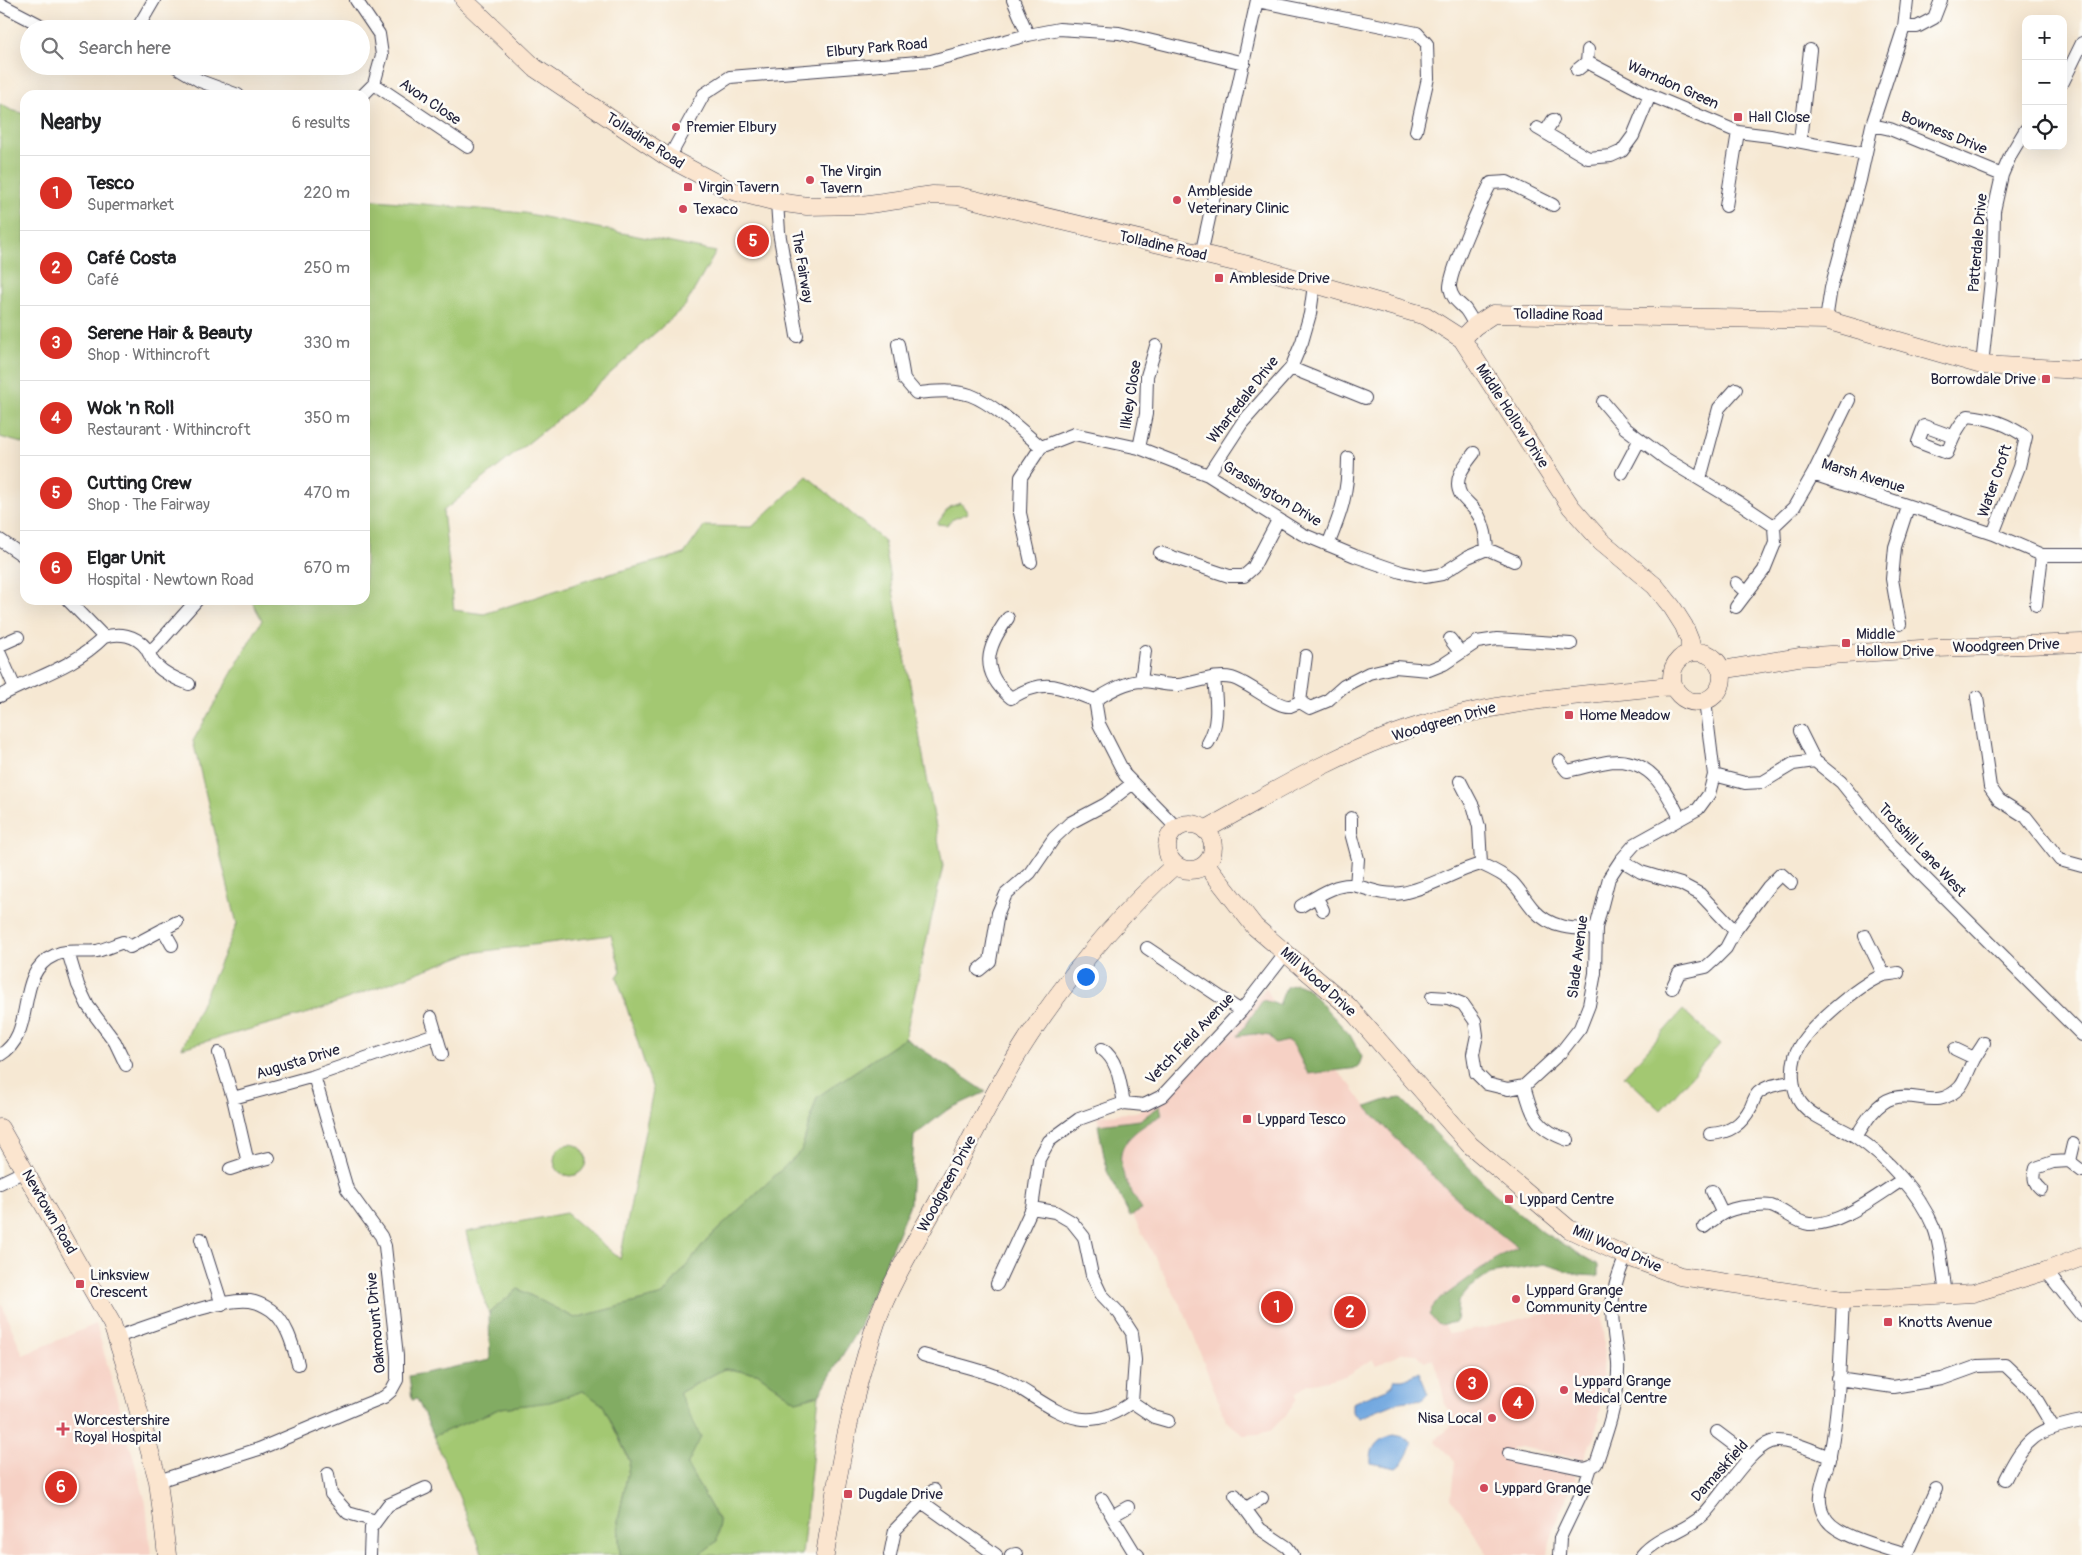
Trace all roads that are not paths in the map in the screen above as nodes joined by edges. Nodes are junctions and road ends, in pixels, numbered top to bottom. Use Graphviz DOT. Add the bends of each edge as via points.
graph roads {
  1 [pos="154,0"];
  2 [pos="356,0"];
  3 [pos="464,0"];
  4 [pos="1013,0"];
  5 [pos="1907,0"];
  6 [pos="1941,0"];
  7 [pos="1257,1"];
  8 [pos="0,4"];
  9 [pos="31,20"];
  10 [pos="142,20"];
  11 [pos="370,20"];
  12 [pos="370,21"];
  13 [pos="1904,27"];
  14 [pos="1028,35"];
  15 [pos="2082,43"];
  16 [pos="1810,50"];
  17 [pos="1244,63"];
  18 [pos="1576,70"];
  19 [pos="2067,74"];
  20 [pos="190,75"];
  21 [pos="374,84"];
  22 [pos="224,90"];
  23 [pos="368,90"];
  24 [pos="1650,95"];
  25 [pos="1553,120"];
  26 [pos="1872,125"];
  27 [pos="1416,131"];
  28 [pos="1738,132"];
  29 [pos="2022,135"];
  30 [pos="1800,141"];
  31 [pos="468,147"];
  32 [pos="1865,154"];
  33 [pos="669,158"];
  34 [pos="2002,175"];
  35 [pos="1732,200"];
  36 [pos="777,202"];
  37 [pos="1553,205"];
  38 [pos="1201,255"];
  39 [pos="1314,285"];
  40 [pos="1826,320"];
  41 [pos="1475,326"];
  42 [pos="797,336"];
  43 [pos="1462,339"];
  44 [pos="898,344"];
  45 [pos="1156,346"];
  46 [pos="1982,365"];
  47 [pos="1291,368"];
  48 [pos="2082,370"];
  49 [pos="1736,390"];
  50 [pos="1365,398"];
  51 [pos="1849,400"];
  52 [pos="1603,402"];
  53 [pos="1954,437"];
  54 [pos="1640,439"];
  55 [pos="1041,447"];
  56 [pos="1139,448"];
  57 [pos="1474,453"];
  58 [pos="1348,458"];
  59 [pos="1622,473"];
  60 [pos="1813,474"];
  61 [pos="1208,475"];
  62 [pos="1700,479"];
  63 [pos="1908,507"];
  64 [pos="1278,520"];
  65 [pos="1774,526"];
  66 [pos="1993,534"];
  67 [pos="0,540"];
  68 [pos="1328,545"];
  69 [pos="1487,549"];
  70 [pos="1160,553"];
  71 [pos="20,554"];
  72 [pos="2042,555"];
  73 [pos="2082,555"];
  74 [pos="1514,561"];
  75 [pos="1031,562"];
  76 [pos="1736,583"];
  77 [pos="1747,593"];
  78 [pos="73,605"];
  79 [pos="193,605"];
  80 [pos="2036,605"];
  81 [pos="1736,607"];
  82 [pos="1008,618"];
  83 [pos="1900,624"];
  84 [pos="18,637"];
  85 [pos="104,637"];
  86 [pos="1450,639"];
  87 [pos="2082,643"];
  88 [pos="1571,644"];
  89 [pos="0,645"];
  90 [pos="1145,651"];
  91 [pos="148,652"];
  92 [pos="1460,652"];
  93 [pos="1690,652"];
  94 [pos="0,654"];
  95 [pos="1306,656"];
  96 [pos="1722,670"];
  97 [pos="1214,678"];
  98 [pos="1141,681"];
  99 [pos="189,684"];
  100 [pos="1673,686"];
  101 [pos="15,688"];
  102 [pos="0,696"];
  103 [pos="1977,697"];
  104 [pos="1095,700"];
  105 [pos="1705,701"];
  106 [pos="1300,702"];
  107 [pos="1800,731"];
  108 [pos="1208,743"];
  109 [pos="1559,761"];
  110 [pos="1815,761"];
  111 [pos="1714,775"];
  112 [pos="1460,781"];
  113 [pos="1133,783"];
  114 [pos="1351,818"];
  115 [pos="1680,818"];
  116 [pos="1174,830"];
  117 [pos="1205,830"];
  118 [pos="1621,860"];
  119 [pos="1206,864"];
  120 [pos="1481,864"];
  121 [pos="1175,865"];
  122 [pos="2082,866"];
  123 [pos="1791,883"];
  124 [pos="1356,886"];
  125 [pos="1317,897"];
  126 [pos="1300,906"];
  127 [pos="1324,910"];
  128 [pos="177,922"];
  129 [pos="1596,928"];
  130 [pos="163,929"];
  131 [pos="1735,931"];
  132 [pos="1865,936"];
  133 [pos="172,945"];
  134 [pos="1147,948"];
  135 [pos="68,952"];
  136 [pos="1286,953"];
  137 [pos="1668,966"];
  138 [pos="980,970"];
  139 [pos="1679,973"];
  140 [pos="1898,973"];
  141 [pos="1884,975"];
  142 [pos="1672,988"];
  143 [pos="1432,997"];
  144 [pos="1242,1011"];
  145 [pos="431,1017"];
  146 [pos="435,1034"];
  147 [pos="2082,1035"];
  148 [pos="1984,1043"];
  149 [pos="1102,1049"];
  150 [pos="1955,1049"];
  151 [pos="219,1053"];
  152 [pos="442,1054"];
  153 [pos="0,1055"];
  154 [pos="1974,1058"];
  155 [pos="126,1065"];
  156 [pos="314,1076"];
  157 [pos="1792,1082"];
  158 [pos="1524,1086"];
  159 [pos="233,1098"];
  160 [pos="1124,1103"];
  161 [pos="0,1128"];
  162 [pos="1710,1134"];
  163 [pos="1856,1137"];
  164 [pos="1568,1140"];
  165 [pos="2073,1144"];
  166 [pos="268,1158"];
  167 [pos="2069,1161"];
  168 [pos="248,1163"];
  169 [pos="230,1169"];
  170 [pos="25,1171"];
  171 [pos="2082,1171"];
  172 [pos="1902,1180"];
  173 [pos="0,1183"];
  174 [pos="2041,1189"];
  175 [pos="1712,1192"];
  176 [pos="1032,1208"];
  177 [pos="1722,1212"];
  178 [pos="1704,1227"];
  179 [pos="201,1239"];
  180 [pos="1626,1256"];
  181 [pos="2082,1257"];
  182 [pos="2046,1271"];
  183 [pos="997,1284"];
  184 [pos="1946,1295"];
  185 [pos="1843,1300"];
  186 [pos="222,1304"];
  187 [pos="2082,1316"];
  188 [pos="117,1337"];
  189 [pos="923,1356"];
  190 [pos="298,1364"];
  191 [pos="1838,1379"];
  192 [pos="1132,1402"];
  193 [pos="1168,1421"];
  194 [pos="2082,1421"];
  195 [pos="2054,1427"];
  196 [pos="1717,1432"];
  197 [pos="1509,1453"];
  198 [pos="1830,1457"];
  199 [pos="1750,1458"];
  200 [pos="1591,1467"];
  201 [pos="328,1474"];
  202 [pos="2005,1479"];
  203 [pos="158,1481"];
  204 [pos="426,1488"];
  205 [pos="1936,1489"];
  206 [pos="934,1490"];
  207 [pos="1234,1495"];
  208 [pos="1262,1498"];
  209 [pos="1102,1499"];
  210 [pos="922,1502"];
  211 [pos="1128,1507"];
  212 [pos="1245,1509"];
  213 [pos="1112,1516"];
  214 [pos="376,1521"];
  215 [pos="167,1555"];
  216 [pos="370,1555"];
  217 [pos="825,1555"];
  218 [pos="890,1555"];
  219 [pos="996,1555"];
  220 [pos="1138,1555"];
  221 [pos="1293,1555"];
  222 [pos="1559,1555"];
  223 [pos="1642,1555"];
  224 [pos="1906,1555"];
  1 -- 10 [label="street"];
  2 -- 11 [label="street"];
  3 -- 33 [label="main road, Tolladine Road" via="535,68"];
  4 -- 14 [label="street"];
  5 -- 13 [label="street"];
  6 -- 13 [label="street" via="1934,18 1917,27"];
  7 -- 17 [label="street"];
  7 -- 27 [label="street" via="1417,33 1427,44 1428,78"];
  8 -- 9 [label="street"];
  12 -- 21 [label="street" via="379,34 382,55"];
  13 -- 26 [label="street"];
  14 -- 17 [label="street, Elbury Park Road" via="1059,30 1119,33"];
  14 -- 33 [label="street, Elbury Park Road" via="931,61 730,77 704,94"];
  15 -- 19 [label="street"];
  16 -- 30 [label="street"];
  17 -- 38 [label="street"];
  18 -- 24 [label="street, Warndon Green" via="1587,56"];
  20 -- 22 [label="street"];
  21 -- 23 [label="street"];
  21 -- 31 [label="street, Avon Close"];
  24 -- 25 [label="street" via="1633,136 1622,151 1611,156 1588,158 1541,130"];
  24 -- 28 [label="street, Warndon Green"];
  26 -- 32 [label="street"];
  26 -- 34 [label="street, Bowness Drive" via="1890,129"];
  28 -- 30 [label="street, Warndon Green"];
  28 -- 35 [label="street"];
  29 -- 34 [label="street, Patterdale Drive"];
  30 -- 32 [label="street, Warndon Green"];
  32 -- 40 [label="street"];
  33 -- 36 [label="main road, Tolladine Road" via="729,190"];
  34 -- 46 [label="street, Patterdale Drive" via="1994,211 1993,261"];
  36 -- 38 [label="main road, Tolladine Road" via="807,206 862,205 933,195 958,196"];
  36 -- 42 [label="street, The Fairway"];
  37 -- 41 [label="street" via="1507,182 1491,183 1458,259 1450,287 1455,302 1466,310"];
  38 -- 39 [label="main road, Tolladine Road"];
  39 -- 43 [label="main road, Tolladine Road" via="1426,316"];
  39 -- 47 [label="street, Wharfedale Drive" via="1305,333"];
  40 -- 41 [label="main road, Tolladine Road" via="1494,314"];
  40 -- 46 [label="main road, Tolladine Road"];
  41 -- 43 [label="main road, Tolladine Road"];
  43 -- 93 [label="main road, Middle Hollow Drive" via="1571,507 1601,540 1655,586 1672,607 1690,641"];
  44 -- 55 [label="street" via="904,379 916,393 944,391 970,395 1001,414"];
  45 -- 56 [label="street, Ilkley Close" via="1147,376 1146,414"];
  46 -- 48 [label="main road, Tolladine Road"];
  47 -- 50 [label="street"];
  47 -- 61 [label="street, Wharfedale Drive" via="1242,423"];
  49 -- 62 [label="street" via="1719,408"];
  51 -- 60 [label="street"];
  52 -- 54 [label="street" via="1625,428"];
  53 -- 66 [label="street, Water Croft" via="1968,416 1997,421 2026,437 2020,467"];
  54 -- 59 [label="street"];
  54 -- 62 [label="street"];
  55 -- 56 [label="street, Grassington Drive" via="1074,434"];
  55 -- 75 [label="street" via="1022,477 1020,513"];
  56 -- 61 [label="street, Grassington Drive"];
  57 -- 69 [label="street" via="1461,470 1457,482 1460,494 1478,515 1486,534"];
  58 -- 68 [label="street" via="1348,483 1342,510"];
  60 -- 63 [label="street, Marsh Avenue"];
  60 -- 65 [label="street, Marsh Avenue" via="1794,507"];
  61 -- 64 [label="street, Grassington Drive"];
  62 -- 65 [label="street"];
  63 -- 66 [label="street, Marsh Avenue"];
  63 -- 83 [label="street" via="1896,547 1892,579"];
  64 -- 68 [label="street, Grassington Drive"];
  64 -- 70 [label="street" via="1253,568 1244,576 1229,576"];
  65 -- 77 [label="street" via="1775,543 1764,570"];
  66 -- 72 [label="street, Marsh Avenue"];
  67 -- 71 [label="street"];
  68 -- 69 [label="street, Grassington Drive" via="1401,572 1426,577 1442,574"];
  69 -- 74 [label="street"];
  72 -- 73 [label="street, Marsh Avenue"];
  72 -- 80 [label="street"];
  76 -- 77 [label="street"];
  77 -- 81 [label="street"];
  78 -- 85 [label="street"];
  79 -- 91 [label="street"];
  82 -- 104 [label="street" via="994,636 989,660 990,672 1004,692 1011,698 1044,685 1063,687"];
  84 -- 89 [label="street"];
  85 -- 91 [label="street" via="128,635 138,640"];
  85 -- 101 [label="street" via="54,673"];
  86 -- 92 [label="street"];
  87 -- 96 [label="main road, Woodgreen Drive" via="1799,657"];
  88 -- 92 [label="street" via="1497,639 1476,642"];
  90 -- 98 [label="street"];
  91 -- 99 [label="street" via="154,664"];
  92 -- 106 [label="street" via="1429,670 1395,667 1369,673 1344,686 1327,701 1310,708"];
  93 -- 96 [label="main road" via="1702,652 1716,659"];
  93 -- 100 [label="main road" via="1677,661 1672,674"];
  94 -- 101 [label="street"];
  95 -- 106 [label="street"];
  96 -- 105 [label="main road" via="1722,682 1716,694"];
  97 -- 98 [label="street" via="1179,685"];
  97 -- 106 [label="street" via="1233,678 1280,705"];
  97 -- 108 [label="street" via="1217,712"];
  98 -- 104 [label="street" via="1120,686"];
  100 -- 105 [label="main road" via="1681,697 1695,702"];
  100 -- 117 [label="main road, Woodgreen Drive" via="1562,695 1473,711 1408,729 1326,763"];
  101 -- 102 [label="street"];
  103 -- 122 [label="street" via="1990,786 1999,800 2026,817 2060,860"];
  104 -- 113 [label="street" via="1099,724"];
  105 -- 111 [label="street, Slade Avenue"];
  107 -- 110 [label="street"];
  109 -- 115 [label="street" via="1567,771 1617,761 1637,764 1655,776"];
  110 -- 111 [label="street" via="1793,764 1763,782 1745,783"];
  110 -- 147 [label="street, Trotshill Lane West" via="1841,782 1889,842"];
  111 -- 115 [label="street, Slade Avenue" via="1709,794 1698,808"];
  112 -- 120 [label="street" via="1480,827"];
  113 -- 116 [label="street" via="1171,822"];
  113 -- 138 [label="street" via="1106,804 1070,822 1054,838 1030,873 1006,894 998,913 990,961"];
  114 -- 124 [label="street" via="1351,833 1358,859"];
  115 -- 118 [label="street, Slade Avenue" via="1635,844"];
  116 -- 117 [label="main road" via="1187,824 1195,824"];
  116 -- 121 [label="main road" via="1167,842 1167,850"];
  117 -- 119 [label="main road" via="1213,847"];
  118 -- 129 [label="street, Slade Avenue" via="1609,878"];
  118 -- 131 [label="street" via="1641,872 1681,884 1700,894"];
  119 -- 121 [label="main road" via="1190,870"];
  119 -- 136 [label="main road, Mill Wood Drive" via="1255,927"];
  120 -- 124 [label="street" via="1401,894 1370,892"];
  120 -- 129 [label="street" via="1511,881 1544,918 1575,930"];
  121 -- 217 [label="main road, Woodgreen Drive" via="1116,923 1039,1020 992,1097 893,1287 877,1321 849,1414"];
  123 -- 131 [label="street" via="1781,874"];
  124 -- 125 [label="street" via="1340,887"];
  125 -- 126 [label="street"];
  125 -- 127 [label="street"];
  128 -- 130 [label="street"];
  129 -- 158 [label="street, Slade Avenue" via="1595,973 1589,1005 1580,1028 1550,1063"];
  130 -- 133 [label="street"];
  130 -- 135 [label="street" via="130,947 122,942 98,951"];
  131 -- 139 [label="street" via="1726,948 1706,967"];
  132 -- 141 [label="street"];
  134 -- 144 [label="street"];
  135 -- 153 [label="street" via="55,955 37,969 31,980 20,1033"];
  135 -- 155 [label="street" via="88,1006 115,1042"];
  136 -- 144 [label="street, Vetch Field Avenue"];
  136 -- 180 [label="main road, Mill Wood Drive" via="1348,1006 1470,1145 1569,1229"];
  137 -- 139 [label="street"];
  139 -- 142 [label="street"];
  140 -- 141 [label="street"];
  141 -- 157 [label="street" via="1864,986 1810,1032 1795,1055"];
  143 -- 158 [label="street" via="1464,1004 1475,1021 1477,1034 1473,1054 1476,1073 1487,1084 1508,1089"];
  144 -- 160 [label="street, Vetch Field Avenue" via="1162,1096 1144,1104"];
  145 -- 146 [label="street"];
  146 -- 152 [label="street"];
  146 -- 156 [label="street, Augusta Drive"];
  148 -- 154 [label="street"];
  149 -- 160 [label="street" via="1110,1055 1116,1067"];
  150 -- 154 [label="street"];
  151 -- 159 [label="street"];
  154 -- 163 [label="street" via="1961,1086 1949,1096 1935,1101 1893,1098 1876,1109"];
  156 -- 159 [label="street, Augusta Drive"];
  156 -- 203 [label="street, Oakmount Drive" via="347,1189 385,1246 397,1380 391,1391 360,1407 259,1449"];
  157 -- 162 [label="street" via="1770,1086 1757,1094 1746,1117 1737,1125 1726,1132"];
  157 -- 163 [label="street" via="1801,1104"];
  158 -- 164 [label="street" via="1543,1129"];
  159 -- 168 [label="street"];
  160 -- 176 [label="street, Vetch Field Avenue" via="1079,1119 1048,1141 1039,1159"];
  161 -- 170 [label="main road, Newtown Road"];
  163 -- 172 [label="street" via="1880,1156"];
  165 -- 167 [label="street"];
  166 -- 168 [label="street"];
  167 -- 171 [label="street"];
  167 -- 174 [label="street" via="2036,1168 2033,1176"];
  168 -- 169 [label="street"];
  170 -- 173 [label="street"];
  170 -- 188 [label="main road, Newtown Road" via="100,1301"];
  172 -- 177 [label="street" via="1858,1208 1830,1221 1809,1224 1770,1206 1739,1206"];
  172 -- 184 [label="street" via="1920,1200 1935,1230"];
  175 -- 177 [label="street"];
  176 -- 183 [label="street, Vetch Field Avenue"];
  176 -- 192 [label="street" via="1054,1212 1072,1222 1084,1237 1092,1274 1101,1294 1132,1333 1135,1360"];
  177 -- 178 [label="street"];
  179 -- 186 [label="street"];
  180 -- 185 [label="main road, Mill Wood Drive" via="1680,1276"];
  180 -- 200 [label="street" via="1611,1298 1618,1359 1617,1384 1606,1434 1596,1464"];
  181 -- 182 [label="main road, Mill Wood Drive"];
  182 -- 184 [label="main road, Mill Wood Drive" via="1973,1293"];
  182 -- 187 [label="street"];
  184 -- 185 [label="main road, Mill Wood Drive"];
  185 -- 191 [label="street"];
  186 -- 188 [label="street"];
  186 -- 190 [label="street" via="252,1301 272,1311 288,1333"];
  188 -- 203 [label="main road, Newtown Road"];
  189 -- 192 [label="street" via="1000,1378 1058,1413 1088,1420 1117,1412"];
  191 -- 195 [label="street" via="1893,1387 1942,1379 1978,1366 2005,1365 2031,1390"];
  191 -- 198 [label="street"];
  192 -- 193 [label="street" via="1154,1417"];
  194 -- 195 [label="street"];
  195 -- 202 [label="street" via="2029,1440"];
  196 -- 199 [label="street"];
  197 -- 200 [label="street" via="1585,1469"];
  198 -- 199 [label="street, Damaskfield" via="1783,1440 1770,1442"];
  198 -- 224 [label="street" via="1820,1488 1820,1508 1828,1522 1852,1537"];
  199 -- 223 [label="street, Damaskfield" via="1704,1514"];
  200 -- 222 [label="street" via="1560,1538"];
  201 -- 214 [label="street" via="331,1494 348,1513"];
  203 -- 215 [label="main road, Newtown Road"];
  204 -- 214 [label="street" via="388,1505"];
  205 -- 224 [label="street"];
  206 -- 210 [label="street"];
  207 -- 212 [label="street"];
  208 -- 212 [label="street"];
  209 -- 213 [label="street"];
  210 -- 218 [label="street" via="895,1530"];
  210 -- 219 [label="street"];
  211 -- 213 [label="street"];
  212 -- 221 [label="street" via="1260,1529 1287,1547"];
  213 -- 220 [label="street"];
  214 -- 216 [label="street" via="372,1528"];
}
